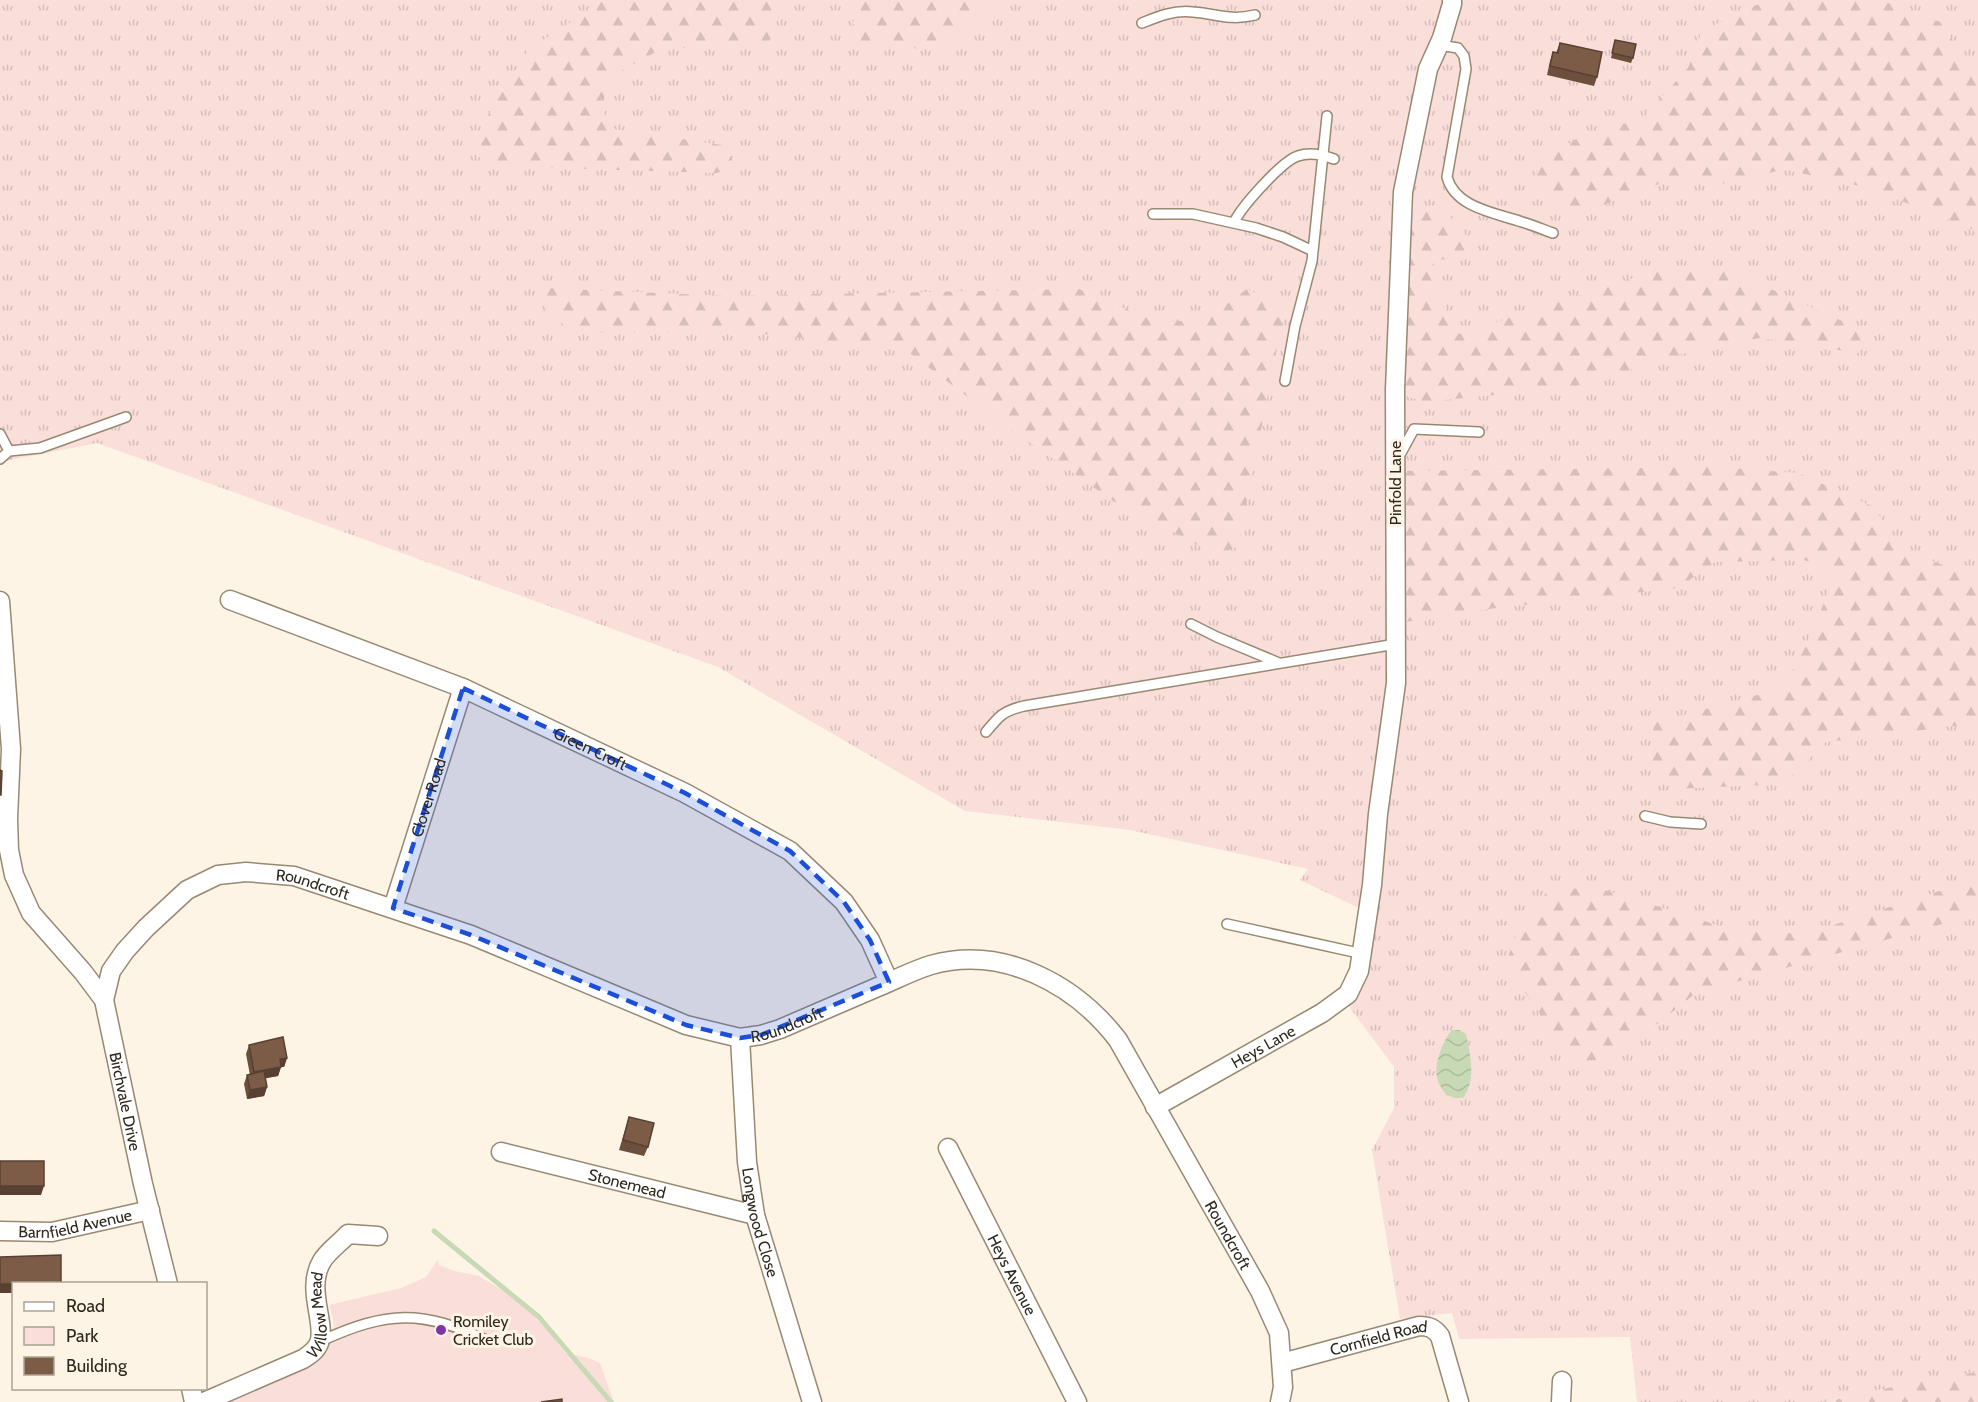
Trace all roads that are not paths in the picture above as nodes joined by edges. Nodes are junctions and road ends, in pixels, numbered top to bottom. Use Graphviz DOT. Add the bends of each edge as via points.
graph roads {
  1 [pos="1452,0"];
  2 [pos="1255,15"];
  3 [pos="1142,23"];
  4 [pos="1439,45"];
  5 [pos="1327,116"];
  6 [pos="1323,155"];
  7 [pos="1334,159"];
  8 [pos="1154,214"];
  9 [pos="1234,223"];
  10 [pos="1553,233"];
  11 [pos="1313,251"];
  12 [pos="1284,381"];
  13 [pos="126,417"];
  14 [pos="1479,432"];
  15 [pos="1,436"];
  16 [pos="9,451"];
  17 [pos="1395,456"];
  18 [pos="0,459"];
  19 [pos="230,600"];
  20 [pos="0,601"];
  21 [pos="1191,624"];
  22 [pos="1396,644"];
  23 [pos="1279,663"];
  24 [pos="463,688"];
  25 [pos="986,732"];
  26 [pos="1645,816"];
  27 [pos="1701,824"];
  28 [pos="393,908"];
  29 [pos="1227,924"];
  30 [pos="1361,962"];
  31 [pos="889,982"];
  32 [pos="104,1000"];
  33 [pos="740,1038"];
  34 [pos="1155,1107"];
  35 [pos="948,1148"];
  36 [pos="501,1152"];
  37 [pos="150,1210"];
  38 [pos="755,1215"];
  39 [pos="0,1231"];
  40 [pos="378,1236"];
  41 [pos="168,1282"];
  42 [pos="321,1341"];
  43 [pos="488,1341"];
  44 [pos="1282,1363"];
  45 [pos="1562,1381"];
  46 [pos="204,1402"];
  47 [pos="812,1402"];
  48 [pos="1077,1402"];
  49 [pos="1280,1402"];
  50 [pos="1458,1402"];
  51 [pos="1561,1402"];
  1 -- 4 [label="street, Pinfold Lane"];
  2 -- 3 [label="lane" via="1230,19 1176,12"];
  4 -- 10 [label="lane" via="1458,48 1466,69 1447,177 1450,187 1484,211"];
  4 -- 17 [label="street, Pinfold Lane" via="1428,69 1402,192"];
  5 -- 6 [label="lane"];
  6 -- 7 [label="lane"];
  6 -- 9 [label="lane" via="1292,159 1253,195"];
  6 -- 11 [label="lane"];
  8 -- 9 [label="lane" via="1193,214"];
  9 -- 11 [label="lane" via="1283,237"];
  11 -- 12 [label="lane"];
  13 -- 16 [label="lane" via="40,448"];
  14 -- 17 [label="lane" via="1414,429 1401,453"];
  15 -- 16 [label="lane"];
  16 -- 18 [label="lane"];
  17 -- 22 [label="street, Pinfold Lane"];
  19 -- 24 [label="street, Green Croft"];
  20 -- 32 [label="street, Birchvale Drive" via="11,749 9,850 14,875 31,914"];
  21 -- 23 [label="lane"];
  22 -- 23 [label="lane"];
  22 -- 30 [label="street, Pinfold Lane" via="1396,682"];
  23 -- 25 [label="lane" via="1017,707 1000,714"];
  24 -- 28 [label="street, Clover Road"];
  24 -- 31 [label="street, Green Croft" via="686,793 790,851 844,902 870,940"];
  26 -- 27 [label="lane"];
  28 -- 32 [label="street, Roundcroft" via="294,876 246,872 218,875 187,890 146,928 111,971"];
  28 -- 33 [label="street, Roundcroft" via="471,935 686,1025"];
  29 -- 30 [label="lane"];
  30 -- 34 [label="street, Heys Lane" via="1348,994 1322,1013"];
  31 -- 33 [label="street, Roundcroft" via="780,1029"];
  31 -- 34 [label="street, Roundcroft" via="931,965 971,961 1011,965 1047,978 1080,999 1107,1025"];
  32 -- 37 [label="street, Birchvale Drive"];
  33 -- 38 [label="street, Longwood Close" via="747,1162"];
  34 -- 44 [label="street, Roundcroft" via="1260,1291 1279,1333"];
  35 -- 48 [label="street, Heys Avenue"];
  36 -- 38 [label="street, Stonemead"];
  37 -- 39 [label="street, Barnfield Avenue" via="52,1232"];
  37 -- 41 [label="street, Birchvale Drive"];
  38 -- 47 [label="street, Longwood Close"];
  40 -- 42 [label="street, Willow Mead" via="348,1234 322,1262 315,1294"];
  42 -- 43 [label="lane" via="390,1317 414,1317 464,1329"];
  42 -- 46 [label="street, Willow Mead" via="303,1359"];
  44 -- 49 [label="street, Roundcroft"];
  44 -- 50 [label="street, Cornfield Road" via="1428,1326 1440,1336"];
  45 -- 51 [label="street"];
}
